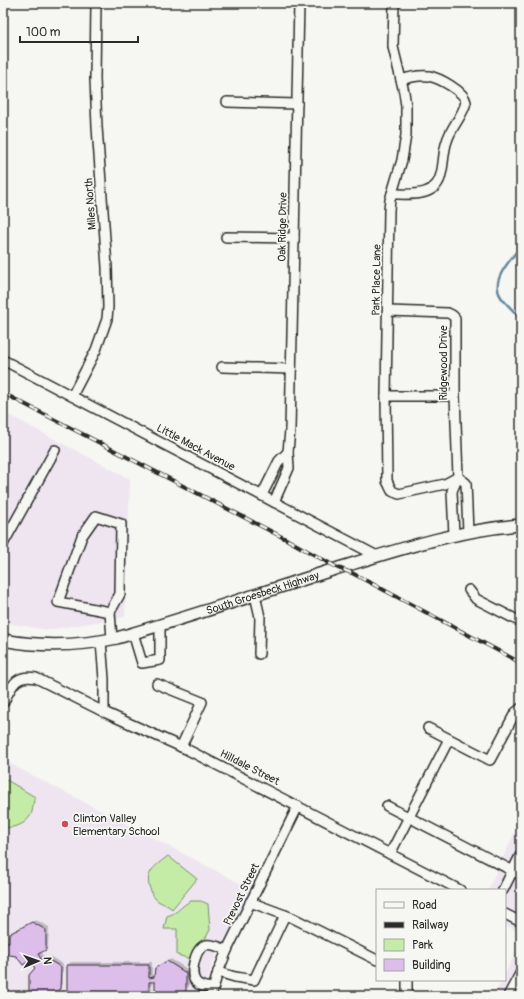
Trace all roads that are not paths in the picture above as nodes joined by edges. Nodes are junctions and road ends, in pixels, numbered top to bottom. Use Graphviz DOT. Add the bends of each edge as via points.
graph roads {
  1 [pos="96,3"];
  2 [pos="299,3"];
  3 [pos="394,3"];
  4 [pos="401,80"];
  5 [pos="227,102"];
  6 [pos="297,104"];
  7 [pos="392,194"];
  8 [pos="226,237"];
  9 [pos="294,238"];
  10 [pos="388,311"];
  11 [pos="3,360"];
  12 [pos="222,368"];
  13 [pos="291,369"];
  14 [pos="72,396"];
  15 [pos="386,396"];
  16 [pos="454,396"];
  17 [pos="55,450"];
  18 [pos="288,452"];
  19 [pos="458,477"];
  20 [pos="262,495"];
  21 [pos="274,502"];
  22 [pos="521,525"];
  23 [pos="468,532"];
  24 [pos="454,535"];
  25 [pos="3,544"];
  26 [pos="377,556"];
  27 [pos="469,590"];
  28 [pos="255,595"];
  29 [pos="110,612"];
  30 [pos="521,622"];
  31 [pos="160,625"];
  32 [pos="133,633"];
  33 [pos="3,640"];
  34 [pos="106,640"];
  35 [pos="259,654"];
  36 [pos="157,684"];
  37 [pos="3,703"];
  38 [pos="521,708"];
  39 [pos="104,712"];
  40 [pos="428,728"];
  41 [pos="449,739"];
  42 [pos="181,747"];
  43 [pos="298,806"];
  44 [pos="387,806"];
  45 [pos="410,817"];
  46 [pos="390,854"];
  47 [pos="521,854"];
  48 [pos="517,872"];
  49 [pos="458,889"];
  50 [pos="503,889"];
  51 [pos="250,902"];
  52 [pos="506,914"];
  53 [pos="285,915"];
  54 [pos="521,922"];
  55 [pos="227,950"];
  56 [pos="376,960"];
  57 [pos="218,972"];
  58 [pos="521,972"];
  59 [pos="407,981"];
  60 [pos="212,992"];
  61 [pos="407,996"];
  62 [pos="508,996"];
  1 -- 14 [label="street, Miles North" via="96,120 108,307 107,319 96,350"];
  2 -- 6 [label="street, Oak Ridge Drive"];
  3 -- 4 [label="street, Park Place Lane" via="393,47"];
  4 -- 7 [label="street, Park Place Lane" via="406,106 406,135"];
  4 -- 7 [label="street" via="413,76 429,76 458,90 466,102 447,139 441,175 434,188 424,193"];
  5 -- 6 [label="street"];
  6 -- 9 [label="street, Oak Ridge Drive"];
  7 -- 10 [label="street, Park Place Lane" via="389,210"];
  8 -- 9 [label="street"];
  9 -- 13 [label="street, Oak Ridge Drive"];
  10 -- 15 [label="street, Park Place Lane"];
  10 -- 16 [label="street, Ridgewood Drive" via="448,312 452,315 455,321"];
  11 -- 14 [label="street, Little Mack Avenue"];
  12 -- 13 [label="street"];
  13 -- 18 [label="street, Oak Ridge Drive"];
  14 -- 20 [label="street, Little Mack Avenue"];
  15 -- 16 [label="street"];
  15 -- 19 [label="street, Park Place Lane" via="387,481 392,491 399,494 445,484"];
  16 -- 19 [label="street, Ridgewood Drive"];
  17 -- 25 [label="street"];
  18 -- 20 [label="street" via="279,461"];
  18 -- 21 [label="street, Oak Ridge Drive" via="289,468"];
  19 -- 23 [label="street, Ridgewood Drive" via="466,483"];
  19 -- 24 [label="street, Ridgewood Drive" via="452,491"];
  20 -- 21 [label="street, Little Mack Avenue"];
  21 -- 26 [label="street, Little Mack Avenue"];
  22 -- 23 [label="main road, South Groesbeck Highway"];
  23 -- 24 [label="main road, South Groesbeck Highway"];
  24 -- 26 [label="main road, South Groesbeck Highway"];
  26 -- 28 [label="main road, South Groesbeck Highway"];
  27 -- 30 [label="street" via="476,599"];
  28 -- 31 [label="main road, South Groesbeck Highway"];
  28 -- 35 [label="street" via="260,623"];
  29 -- 29 [label="street" via="58,602 82,536 96,516 121,524 120,594"];
  29 -- 34 [label="street"];
  31 -- 32 [label="main road, South Groesbeck Highway"];
  31 -- 32 [label="street" via="160,660 142,663"];
  32 -- 34 [label="main road, South Groesbeck Highway"];
  33 -- 34 [label="main road, South Groesbeck Highway" via="58,645"];
  34 -- 39 [label="street"];
  36 -- 42 [label="street" via="202,702"];
  37 -- 39 [label="street, Hilldale Street" via="17,680 24,677 36,678"];
  38 -- 41 [label="street" via="515,713 490,760"];
  39 -- 42 [label="street, Hilldale Street"];
  40 -- 41 [label="street"];
  41 -- 45 [label="street"];
  42 -- 43 [label="street, Hilldale Street"];
  43 -- 46 [label="street, Hilldale Street"];
  43 -- 51 [label="street, Prevost Street"];
  44 -- 45 [label="street"];
  45 -- 46 [label="street"];
  45 -- 48 [label="street"];
  46 -- 49 [label="street, Hilldale Street"];
  47 -- 48 [label="street"];
  48 -- 50 [label="street"];
  51 -- 53 [label="street"];
  51 -- 55 [label="street, Prevost Street"];
  52 -- 54 [label="street"];
  53 -- 56 [label="street"];
  53 -- 57 [label="street" via="254,980"];
  55 -- 57 [label="street, Prevost Street"];
  55 -- 60 [label="street" via="205,945 196,958 192,972 195,982"];
  57 -- 60 [label="street, Prevost Street"];
  58 -- 62 [label="street"];
  59 -- 61 [label="street"];
}
